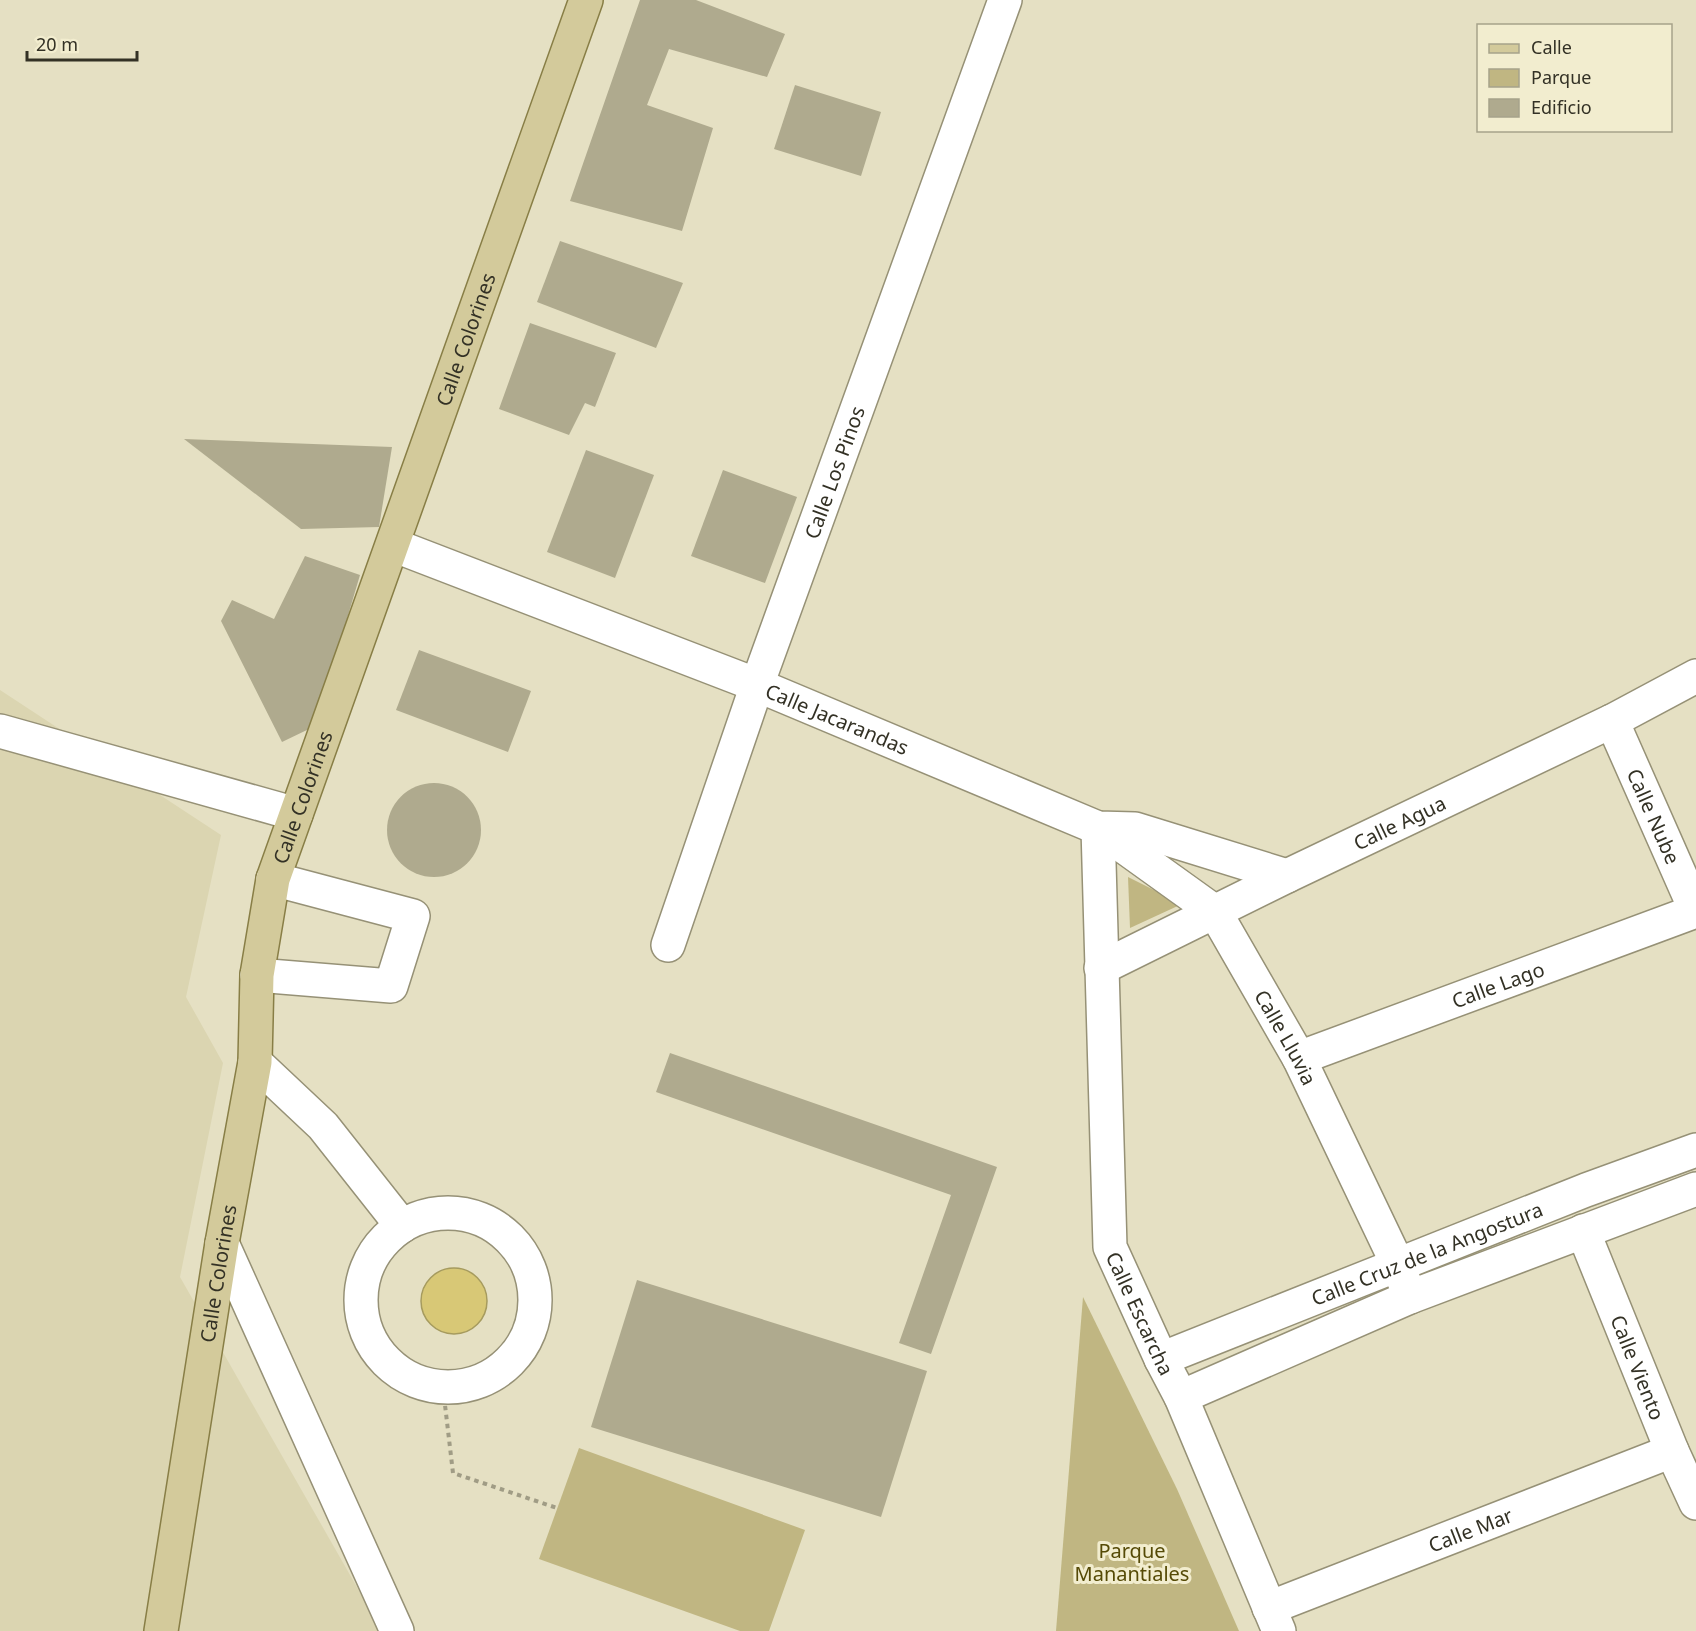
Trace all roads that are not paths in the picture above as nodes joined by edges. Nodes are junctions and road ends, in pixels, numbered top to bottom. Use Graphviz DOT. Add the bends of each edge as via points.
graph roads {
  1 [pos="586,0"];
  2 [pos="1005,0"];
  3 [pos="393,545"];
  4 [pos="1696,676"];
  5 [pos="757,685"];
  6 [pos="1612,721"];
  7 [pos="0,731"];
  8 [pos="296,814"];
  9 [pos="1098,828"];
  10 [pos="1287,876"];
  11 [pos="273,879"];
  12 [pos="1696,911"];
  13 [pos="1215,912"];
  14 [pos="668,945"];
  15 [pos="1101,968"];
  16 [pos="257,975"];
  17 [pos="1299,1058"];
  18 [pos="255,1062"];
  19 [pos="1696,1150"];
  20 [pos="1696,1189"];
  21 [pos="402,1226"];
  22 [pos="1583,1231"];
  23 [pos="222,1243"];
  24 [pos="1398,1265"];
  25 [pos="1410,1297"];
  26 [pos="1161,1359"];
  27 [pos="1180,1396"];
  28 [pos="1672,1451"];
  29 [pos="1696,1503"];
  30 [pos="1274,1620"];
  31 [pos="161,1631"];
  32 [pos="397,1631"];
  1 -- 3 [label="main road, Calle Colorines"];
  2 -- 5 [label="street, Calle Los Pinos"];
  3 -- 5 [label="street, Calle Jacarandas"];
  3 -- 8 [label="main road, Calle Colorines"];
  4 -- 6 [label="street, Calle Agua"];
  5 -- 9 [label="street, Calle Jacarandas"];
  5 -- 14 [label="street, Calle Los Pinos"];
  6 -- 10 [label="street, Calle Agua"];
  6 -- 12 [label="street, Calle Nube"];
  7 -- 8 [label="street"];
  8 -- 11 [label="main road, Calle Colorines"];
  9 -- 10 [label="street, Calle Jacarandas" via="1136,829"];
  9 -- 13 [label="street, Calle Lluvia"];
  9 -- 15 [label="street, Calle Escarcha"];
  10 -- 13 [label="street, Calle Agua"];
  11 -- 16 [label="main road, Calle Colorines"];
  11 -- 16 [label="street" via="413,916 391,986"];
  12 -- 17 [label="street, Calle Lago"];
  13 -- 15 [label="street, Calle Agua"];
  13 -- 17 [label="street, Calle Lluvia"];
  15 -- 26 [label="street, Calle Escarcha" via="1110,1247"];
  16 -- 18 [label="main road, Calle Colorines"];
  17 -- 24 [label="street, Calle Lluvia"];
  18 -- 21 [label="street" via="323,1126"];
  18 -- 23 [label="main road, Calle Colorines"];
  19 -- 24 [label="street, Calle Cruz de la Angostura"];
  20 -- 22 [label="street, Calle Cruz de la Angostura"];
  21 -- 21 [label="street" via="441,1212 470,1214 496,1225 518,1244 531,1270 537,1298 532,1327 519,1352 498,1372 471,1384 443,1388 414,1381 390,1366 371,1343 362,1315 362,1286 369,1259"];
  22 -- 25 [label="street, Calle Cruz de la Angostura"];
  22 -- 28 [label="street, Calle Viento"];
  23 -- 31 [label="main road, Calle Colorines"];
  23 -- 32 [label="street"];
  24 -- 25 [label="street, Calle Lluvia"];
  24 -- 26 [label="street, Calle Cruz de la Angostura"];
  25 -- 27 [label="street, Calle Cruz de la Angostura"];
  26 -- 27 [label="street, Calle Escarcha"];
  27 -- 30 [label="street, Calle Escarcha"];
  28 -- 29 [label="street, Calle Viento"];
  28 -- 30 [label="street, Calle Mar"];
}
